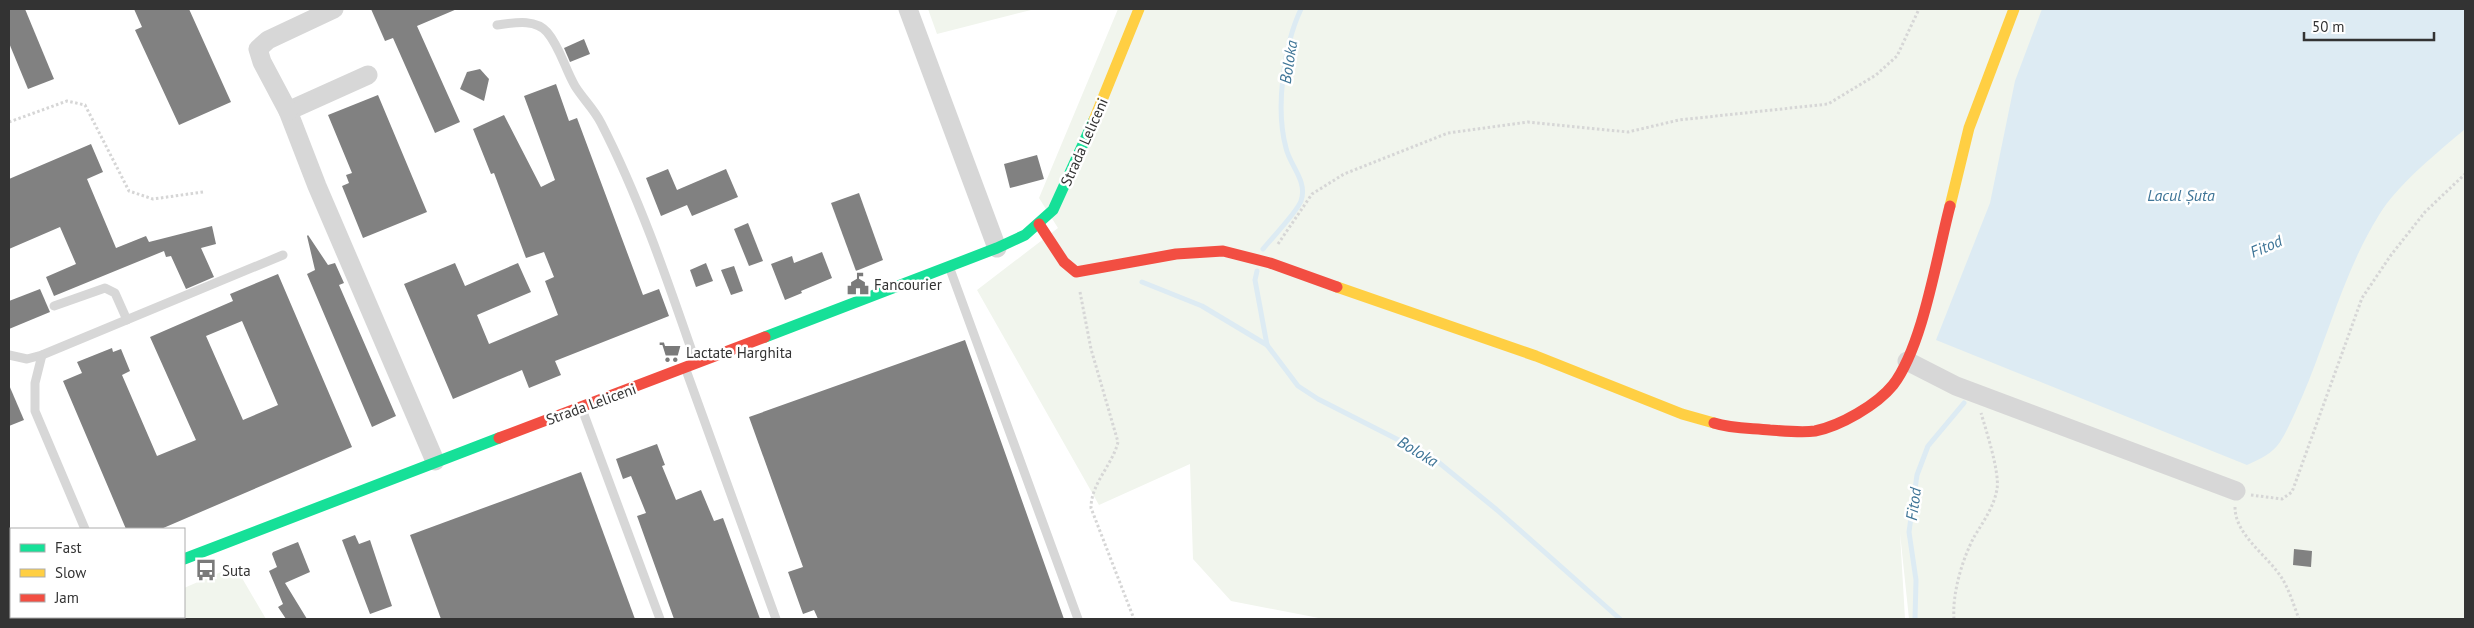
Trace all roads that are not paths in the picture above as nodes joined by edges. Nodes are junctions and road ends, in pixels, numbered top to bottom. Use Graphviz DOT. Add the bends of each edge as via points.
graph roads {
  1 [pos="334,9"];
  2 [pos="908,9"];
  3 [pos="1139,9"];
  4 [pos="2014,9"];
  5 [pos="497,26"];
  6 [pos="368,76"];
  7 [pos="288,111"];
  8 [pos="1039,224"];
  9 [pos="997,248"];
  10 [pos="283,255"];
  11 [pos="949,267"];
  12 [pos="54,306"];
  13 [pos="126,320"];
  14 [pos="9,355"];
  15 [pos="42,355"];
  16 [pos="1907,361"];
  17 [pos="691,366"];
  18 [pos="582,408"];
  19 [pos="435,461"];
  20 [pos="2236,491"];
  21 [pos="85,528"];
  22 [pos="185,559"];
  23 [pos="660,619"];
  24 [pos="776,619"];
  25 [pos="1078,619"];
  1 -- 7 [label="street" via="268,40 258,49"];
  2 -- 9 [label="street"];
  3 -- 8 [label="street, Strada Leliceni" via="1085,144 1053,210"];
  4 -- 16 [label="street" via="1969,128 1919,328"];
  5 -- 17 [label="lane" via="531,23 547,31 569,76 591,106 632,192"];
  6 -- 7 [label="street"];
  7 -- 19 [label="street"];
  8 -- 9 [label="street, Strada Leliceni" via="1025,235"];
  8 -- 16 [label="street" via="1064,262 1076,272 1207,250 1223,251 1270,263 1536,356 1682,414 1723,426 1782,432 1815,431 1844,421 1887,391"];
  9 -- 11 [label="street, Strada Leliceni"];
  10 -- 13 [label="lane"];
  11 -- 17 [label="street, Strada Leliceni"];
  11 -- 25 [label="lane"];
  12 -- 13 [label="lane" via="105,288 116,293"];
  13 -- 15 [label="lane"];
  14 -- 15 [label="lane" via="27,359"];
  15 -- 21 [label="lane" via="35,383 35,411"];
  16 -- 20 [label="street" via="1975,394"];
  17 -- 18 [label="street, Strada Leliceni"];
  17 -- 24 [label="lane"];
  18 -- 19 [label="street, Strada Leliceni"];
  18 -- 23 [label="lane"];
  19 -- 22 [label="street, Strada Leliceni"];
}
